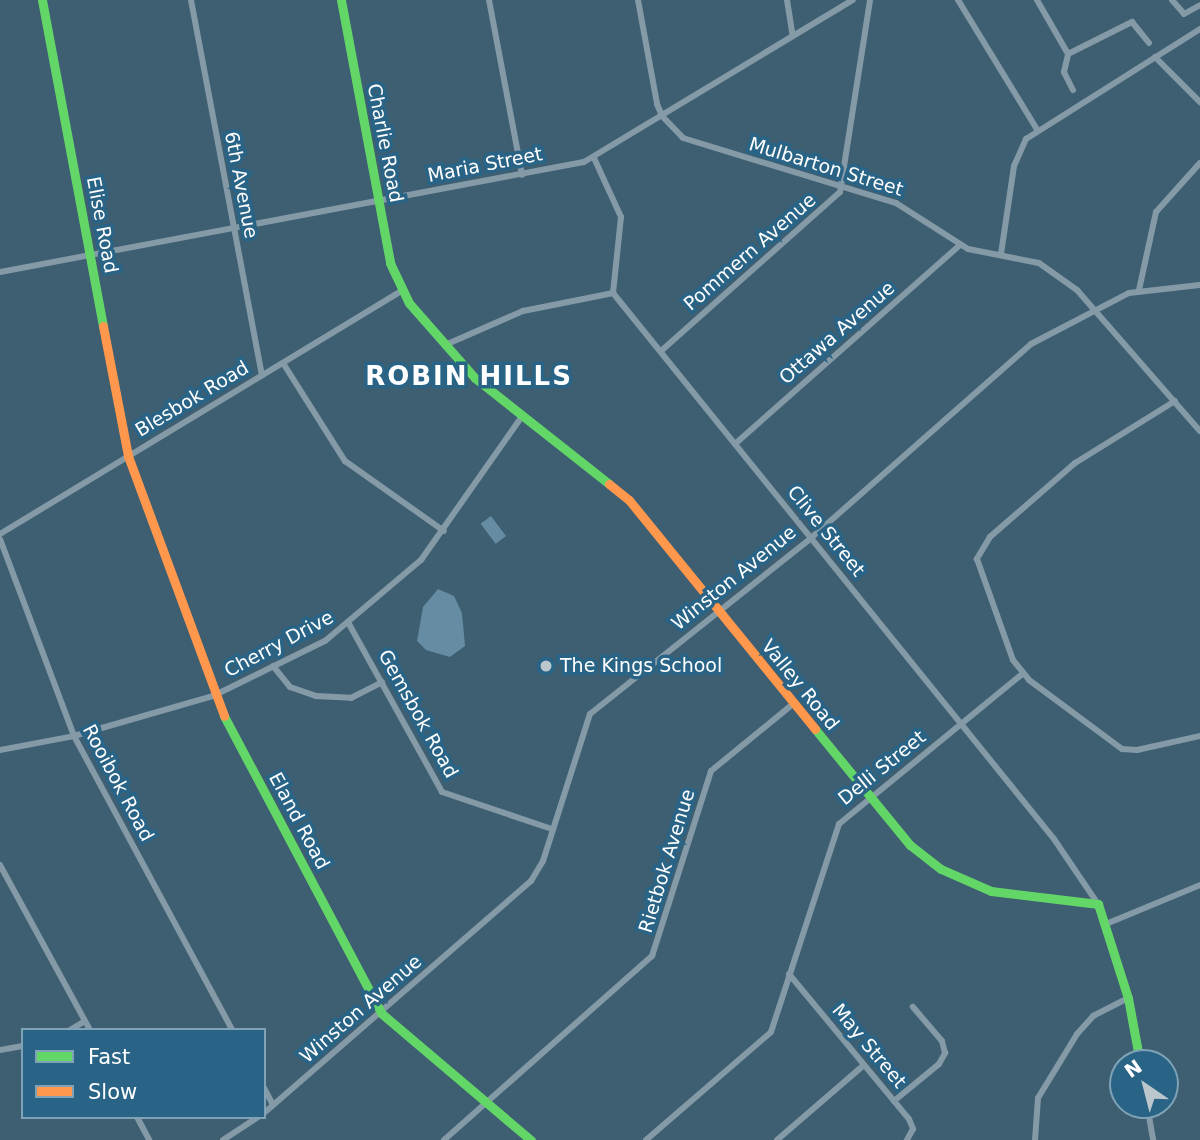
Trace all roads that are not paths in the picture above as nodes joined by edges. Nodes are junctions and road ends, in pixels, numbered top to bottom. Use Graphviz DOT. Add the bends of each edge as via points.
graph roads {
  1 [pos="42,0"];
  2 [pos="191,0"];
  3 [pos="341,0"];
  4 [pos="489,0"];
  5 [pos="638,0"];
  6 [pos="787,0"];
  7 [pos="853,0"];
  8 [pos="870,0"];
  9 [pos="958,0"];
  10 [pos="1037,0"];
  11 [pos="1172,0"];
  12 [pos="1199,8"];
  13 [pos="1200,29"];
  14 [pos="793,36"];
  15 [pos="1149,43"];
  16 [pos="1068,54"];
  17 [pos="1155,57"];
  18 [pos="1073,90"];
  19 [pos="1200,102"];
  20 [pos="662,116"];
  21 [pos="1036,128"];
  22 [pos="594,158"];
  23 [pos="1200,163"];
  24 [pos="522,175"];
  25 [pos="842,187"];
  26 [pos="378,201"];
  27 [pos="233,228"];
  28 [pos="960,245"];
  29 [pos="1001,254"];
  30 [pos="90,255"];
  31 [pos="0,272"];
  32 [pos="1200,285"];
  33 [pos="1139,290"];
  34 [pos="400,292"];
  35 [pos="613,293"];
  36 [pos="1093,309"];
  37 [pos="445,345"];
  38 [pos="661,352"];
  39 [pos="283,363"];
  40 [pos="262,375"];
  41 [pos="1175,401"];
  42 [pos="523,415"];
  43 [pos="1200,431"];
  44 [pos="735,444"];
  45 [pos="128,456"];
  46 [pos="444,531"];
  47 [pos="0,536"];
  48 [pos="811,538"];
  49 [pos="718,611"];
  50 [pos="349,624"];
  51 [pos="273,666"];
  52 [pos="1022,674"];
  53 [pos="382,682"];
  54 [pos="214,696"];
  55 [pos="793,705"];
  56 [pos="960,724"];
  57 [pos="74,736"];
  58 [pos="1200,736"];
  59 [pos="0,750"];
  60 [pos="869,798"];
  61 [pos="552,829"];
  62 [pos="0,865"];
  63 [pos="1200,885"];
  64 [pos="1098,904"];
  65 [pos="1107,924"];
  66 [pos="789,974"];
  67 [pos="1128,998"];
  68 [pos="913,1007"];
  69 [pos="380,1013"];
  70 [pos="85,1021"];
  71 [pos="73,1028"];
  72 [pos="89,1028"];
  73 [pos="231,1028"];
  74 [pos="21,1046"];
  75 [pos="1137,1049"];
  76 [pos="0,1050"];
  77 [pos="864,1065"];
  78 [pos="266,1091"];
  79 [pos="894,1101"];
  80 [pos="487,1103"];
  81 [pos="274,1105"];
  82 [pos="266,1111"];
  83 [pos="138,1119"];
  84 [pos="255,1119"];
  85 [pos="1149,1119"];
  86 [pos="149,1140"];
  87 [pos="227,1140"];
  88 [pos="444,1140"];
  89 [pos="531,1140"];
  90 [pos="646,1140"];
  91 [pos="777,1140"];
  92 [pos="907,1140"];
  93 [pos="1035,1140"];
  94 [pos="1153,1140"];
  1 -- 30 [label="street, Elise Road"];
  2 -- 27 [label="street, 6th Avenue"];
  3 -- 26 [label="street, Charlie Road"];
  4 -- 24 [label="street"];
  5 -- 20 [label="street"];
  6 -- 14 [label="street"];
  7 -- 14 [label="street, Maria Street"];
  8 -- 25 [label="street, Pommern Avenue"];
  9 -- 21 [label="street"];
  10 -- 16 [label="street"];
  11 -- 12 [label="street" via="1184,14"];
  13 -- 17 [label="street"];
  14 -- 20 [label="street, Maria Street"];
  15 -- 16 [label="street" via="1132,22"];
  16 -- 18 [label="street" via="1064,72"];
  17 -- 19 [label="street"];
  17 -- 21 [label="street"];
  20 -- 22 [label="street, Maria Street"];
  20 -- 25 [label="street, Mulbarton Street" via="686,140"];
  21 -- 29 [label="street" via="1018,151"];
  22 -- 24 [label="street, Maria Street"];
  22 -- 35 [label="street" via="621,217"];
  23 -- 33 [label="street" via="1158,208"];
  24 -- 26 [label="street, Maria Street"];
  25 -- 28 [label="street, Mulbarton Street" via="902,205"];
  25 -- 38 [label="street, Pommern Avenue"];
  26 -- 27 [label="street, Maria Street"];
  26 -- 34 [label="street, Charlie Road"];
  27 -- 30 [label="street, Maria Street"];
  27 -- 40 [label="street, 6th Avenue"];
  28 -- 29 [label="street, Mulbarton Street"];
  28 -- 44 [label="street, Ottawa Avenue"];
  29 -- 36 [label="street, Mulbarton Street" via="1040,263 1070,283"];
  30 -- 31 [label="street, Maria Street"];
  30 -- 45 [label="street, Elise Road"];
  32 -- 33 [label="street, Winston Avenue"];
  33 -- 36 [label="street, Winston Avenue"];
  34 -- 37 [label="street, Valley Road"];
  34 -- 39 [label="street, Blesbok Road"];
  35 -- 37 [label="street" via="523,311"];
  35 -- 38 [label="street, Clive Street"];
  36 -- 41 [label="street, Mulbarton Street"];
  36 -- 48 [label="street, Winston Avenue" via="1021,351"];
  37 -- 42 [label="street, Valley Road" via="483,385"];
  38 -- 44 [label="street, Clive Street"];
  39 -- 40 [label="street, Blesbok Road"];
  39 -- 46 [label="street" via="345,461"];
  40 -- 45 [label="street, Blesbok Road"];
  41 -- 43 [label="street, Mulbarton Street"];
  41 -- 52 [label="street" via="1075,463 979,550 978,565"];
  42 -- 46 [label="street, Cherry Drive"];
  42 -- 49 [label="street, Valley Road" via="629,500"];
  44 -- 48 [label="street, Clive Street"];
  45 -- 47 [label="street, Blesbok Road"];
  45 -- 54 [label="street, Eland Road"];
  46 -- 50 [label="street, Cherry Drive" via="421,560"];
  47 -- 57 [label="street, Rooibok Road"];
  48 -- 49 [label="street, Winston Avenue"];
  48 -- 56 [label="street, Clive Street"];
  49 -- 55 [label="street, Valley Road"];
  49 -- 61 [label="street, Winston Avenue" via="587,718"];
  50 -- 51 [label="street, Cherry Drive"];
  50 -- 53 [label="street, Gemsbok Road"];
  51 -- 53 [label="street" via="290,687 316,696 351,698"];
  51 -- 54 [label="street, Cherry Drive"];
  52 -- 56 [label="street, Delli Street"];
  52 -- 58 [label="street" via="1122,749"];
  53 -- 61 [label="street, Gemsbok Road" via="442,792"];
  54 -- 57 [label="street, Cherry Drive"];
  54 -- 69 [label="street, Eland Road"];
  55 -- 60 [label="street, Valley Road"];
  55 -- 80 [label="street, Rietbok Avenue" via="711,771 652,956"];
  56 -- 60 [label="street, Delli Street"];
  56 -- 64 [label="street, Clive Street" via="1077,869"];
  57 -- 59 [label="street, Cherry Drive"];
  57 -- 73 [label="street, Rooibok Road"];
  60 -- 64 [label="street, Valley Road" via="910,845 957,878 1011,897"];
  60 -- 66 [label="street, Delli Street" via="833,834"];
  61 -- 69 [label="street, Winston Avenue" via="543,861 525,888"];
  62 -- 70 [label="street"];
  63 -- 65 [label="street"];
  64 -- 65 [label="street"];
  65 -- 67 [label="street"];
  66 -- 77 [label="street, May Street"];
  66 -- 90 [label="street, Delli Street" via="768,1036"];
  67 -- 75 [label="street"];
  67 -- 93 [label="street" via="1093,1016 1077,1034 1038,1098"];
  68 -- 79 [label="street" via="942,1041 945,1053 939,1064"];
  69 -- 80 [label="street, Eland Road"];
  69 -- 81 [label="street, Winston Avenue"];
  70 -- 71 [label="street"];
  70 -- 72 [label="street"];
  74 -- 76 [label="street"];
  77 -- 79 [label="street, May Street"];
  77 -- 91 [label="street"];
  78 -- 81 [label="street"];
  79 -- 92 [label="street, May Street" via="912,1126"];
  80 -- 88 [label="street, Rietbok Avenue"];
  80 -- 89 [label="street, Eland Road"];
  81 -- 82 [label="street, Winston Avenue"];
  83 -- 86 [label="street"];
  84 -- 87 [label="street"];
  85 -- 94 [label="street"];
}
